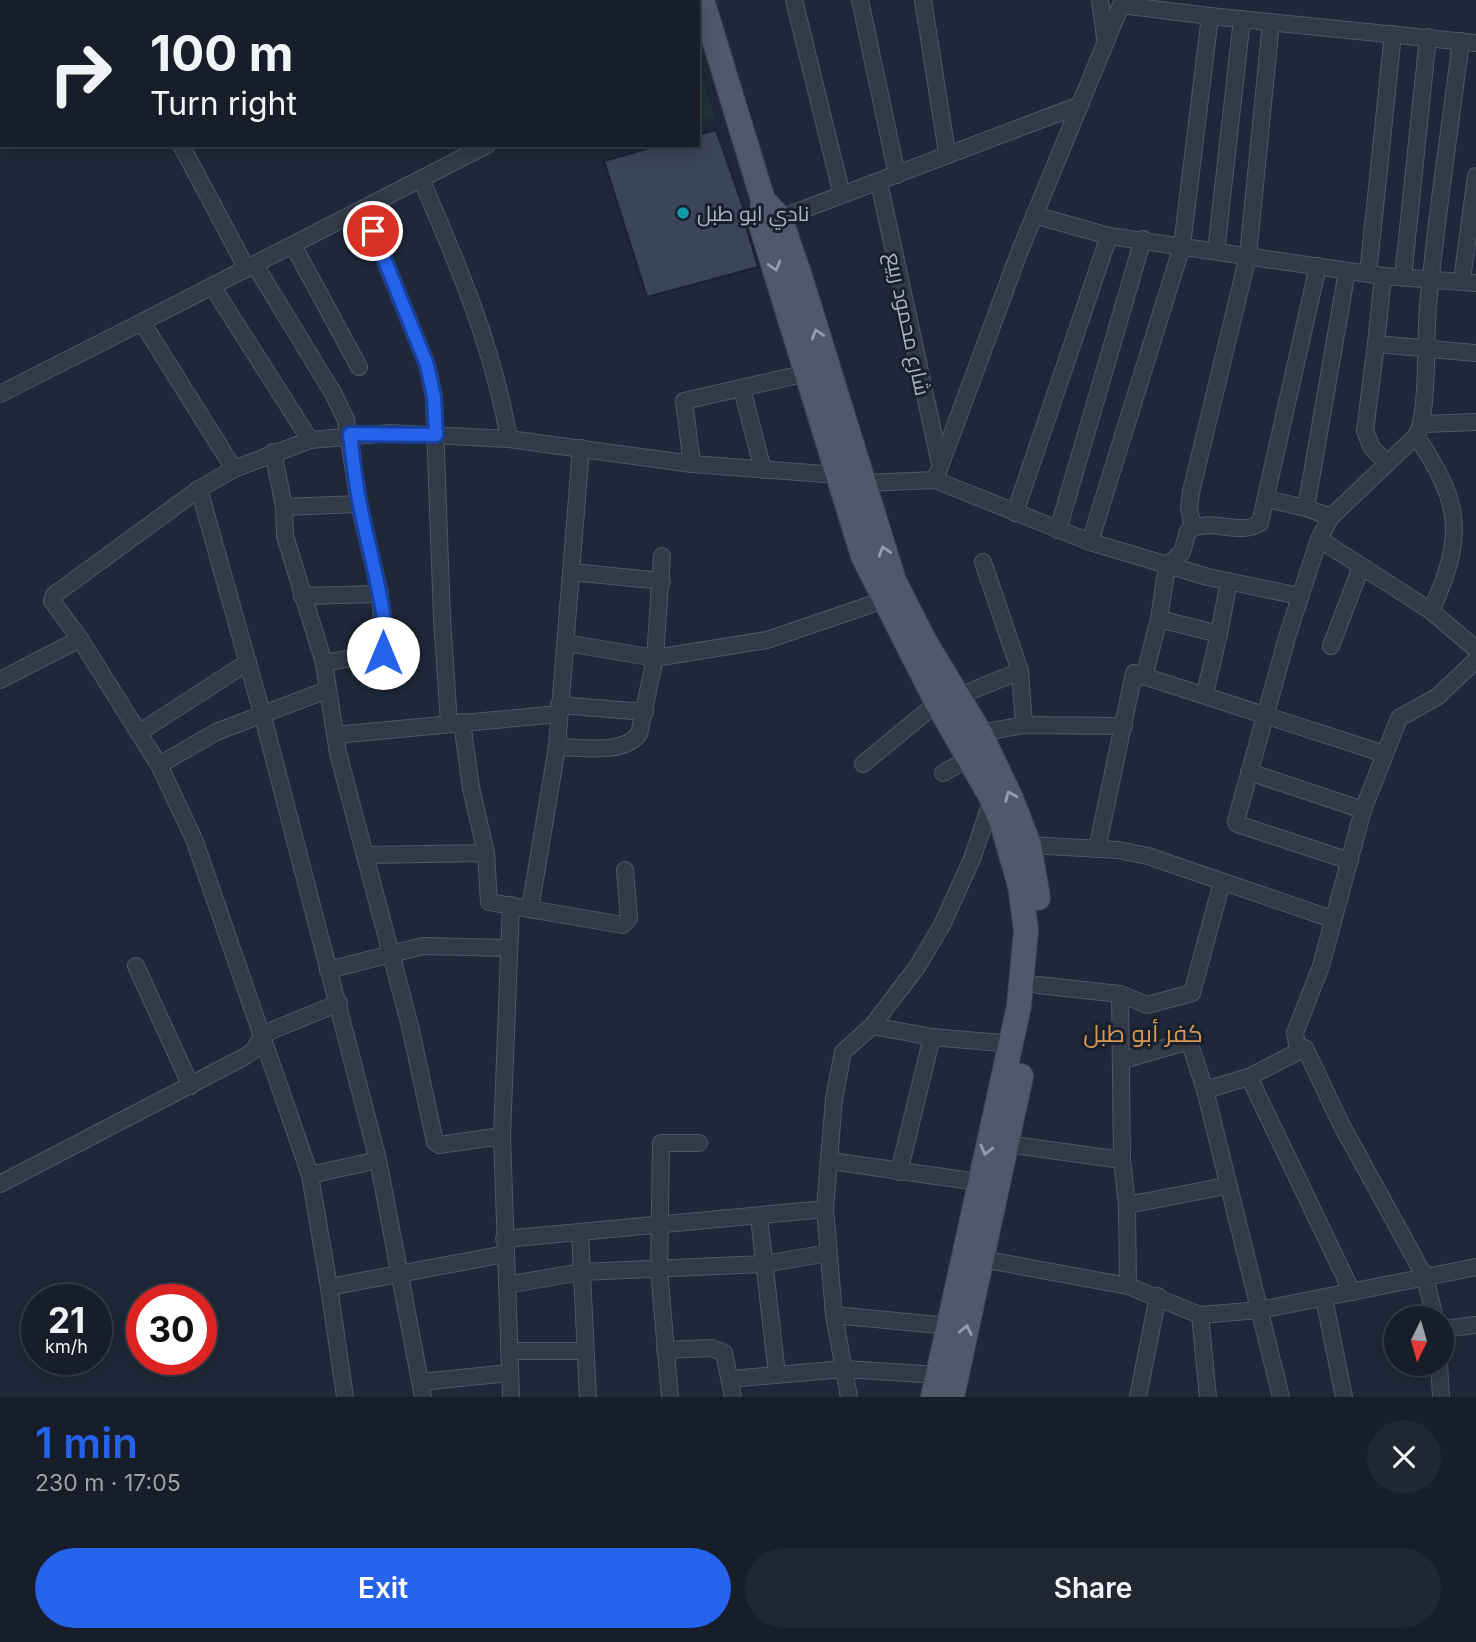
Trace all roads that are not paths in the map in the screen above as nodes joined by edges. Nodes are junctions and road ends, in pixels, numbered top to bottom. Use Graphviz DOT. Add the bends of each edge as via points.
graph roads {
  1 [pos="702,0"];
  2 [pos="794,0"];
  3 [pos="860,0"];
  4 [pos="923,0"];
  5 [pos="1100,0"];
  6 [pos="1122,2"];
  7 [pos="1210,16"];
  8 [pos="1242,19"];
  9 [pos="1270,22"];
  10 [pos="1393,34"];
  11 [pos="1428,37"];
  12 [pos="1105,40"];
  13 [pos="706,41"];
  14 [pos="1469,42"];
  15 [pos="1080,105"];
  16 [pos="182,147"];
  17 [pos="483,147"];
  18 [pos="947,153"];
  19 [pos="897,174"];
  20 [pos="1476,176"];
  21 [pos="421,179"];
  22 [pos="878,182"];
  23 [pos="842,194"];
  24 [pos="364,209"];
  25 [pos="768,214"];
  26 [pos="1034,215"];
  27 [pos="1109,236"];
  28 [pos="1143,239"];
  29 [pos="293,245"];
  30 [pos="1182,246"];
  31 [pos="1216,251"];
  32 [pos="1248,256"];
  33 [pos="1318,266"];
  34 [pos="251,267"];
  35 [pos="1347,271"];
  36 [pos="1375,275"];
  37 [pos="1403,277"];
  38 [pos="1431,277"];
  39 [pos="1469,281"];
  40 [pos="212,286"];
  41 [pos="142,322"];
  42 [pos="1376,344"];
  43 [pos="1424,350"];
  44 [pos="1476,353"];
  45 [pos="359,367"];
  46 [pos="807,373"];
  47 [pos="742,389"];
  48 [pos="0,394"];
  49 [pos="1476,422"];
  50 [pos="1420,430"];
  51 [pos="350,434"];
  52 [pos="436,435"];
  53 [pos="509,439"];
  54 [pos="310,440"];
  55 [pos="581,449"];
  56 [pos="273,452"];
  57 [pos="1387,463"];
  58 [pos="692,464"];
  59 [pos="234,469"];
  60 [pos="763,470"];
  61 [pos="937,472"];
  62 [pos="837,475"];
  63 [pos="865,482"];
  64 [pos="199,489"];
  65 [pos="1266,499"];
  66 [pos="359,504"];
  67 [pos="284,507"];
  68 [pos="1306,508"];
  69 [pos="1015,513"];
  70 [pos="1331,517"];
  71 [pos="1193,528"];
  72 [pos="1058,530"];
  73 [pos="1319,539"];
  74 [pos="1090,542"];
  75 [pos="662,556"];
  76 [pos="983,562"];
  77 [pos="1167,566"];
  78 [pos="1361,567"];
  79 [pos="572,572"];
  80 [pos="662,581"];
  81 [pos="1229,581"];
  82 [pos="380,594"];
  83 [pos="302,596"];
  84 [pos="1299,596"];
  85 [pos="884,600"];
  86 [pos="1431,611"];
  87 [pos="1159,619"];
  88 [pos="1219,634"];
  89 [pos="80,639"];
  90 [pos="566,643"];
  91 [pos="1331,646"];
  92 [pos="1476,649"];
  93 [pos="655,658"];
  94 [pos="1476,660"];
  95 [pos="248,662"];
  96 [pos="324,663"];
  97 [pos="1020,671"];
  98 [pos="1144,677"];
  99 [pos="0,680"];
  100 [pos="327,690"];
  101 [pos="1205,693"];
  102 [pos="948,699"];
  103 [pos="559,710"];
  104 [pos="645,712"];
  105 [pos="262,713"];
  106 [pos="1265,714"];
  107 [pos="455,722"];
  108 [pos="1024,725"];
  109 [pos="1124,726"];
  110 [pos="140,732"];
  111 [pos="980,733"];
  112 [pos="335,735"];
  113 [pos="557,747"];
  114 [pos="1385,754"];
  115 [pos="970,758"];
  116 [pos="863,764"];
  117 [pos="159,765"];
  118 [pos="1249,772"];
  119 [pos="943,773"];
  120 [pos="992,800"];
  121 [pos="1363,810"];
  122 [pos="1029,845"];
  123 [pos="1097,849"];
  124 [pos="486,853"];
  125 [pos="365,855"];
  126 [pos="1350,861"];
  127 [pos="625,870"];
  128 [pos="1222,882"];
  129 [pos="511,905"];
  130 [pos="530,909"];
  131 [pos="1332,919"];
  132 [pos="508,948"];
  133 [pos="391,953"];
  134 [pos="136,967"];
  135 [pos="328,970"];
  136 [pos="1038,985"];
  137 [pos="1120,994"];
  138 [pos="339,1003"];
  139 [pos="872,1026"];
  140 [pos="263,1034"];
  141 [pos="932,1037"];
  142 [pos="1012,1044"];
  143 [pos="1298,1050"];
  144 [pos="1123,1060"];
  145 [pos="1249,1077"];
  146 [pos="191,1086"];
  147 [pos="1205,1090"];
  148 [pos="502,1136"];
  149 [pos="699,1143"];
  150 [pos="1006,1144"];
  151 [pos="378,1160"];
  152 [pos="1122,1160"];
  153 [pos="831,1161"];
  154 [pos="899,1172"];
  155 [pos="310,1175"];
  156 [pos="978,1182"];
  157 [pos="0,1184"];
  158 [pos="1226,1186"];
  159 [pos="1127,1205"];
  160 [pos="825,1209"];
  161 [pos="759,1217"];
  162 [pos="662,1225"];
  163 [pos="580,1233"];
  164 [pos="504,1246"];
  165 [pos="828,1254"];
  166 [pos="982,1259"];
  167 [pos="764,1264"];
  168 [pos="1476,1267"];
  169 [pos="659,1270"];
  170 [pos="581,1272"];
  171 [pos="400,1275"];
  172 [pos="1425,1277"];
  173 [pos="507,1285"];
  174 [pos="1128,1286"];
  175 [pos="330,1287"];
  176 [pos="1352,1292"];
  177 [pos="1158,1296"];
  178 [pos="1324,1298"];
  179 [pos="1432,1306"];
  180 [pos="1259,1310"];
  181 [pos="834,1315"];
  182 [pos="1200,1315"];
  183 [pos="1476,1325"];
  184 [pos="949,1326"];
  185 [pos="1454,1328"];
  186 [pos="665,1350"];
  187 [pos="509,1351"];
  188 [pos="585,1351"];
  189 [pos="844,1369"];
  190 [pos="509,1373"];
  191 [pos="777,1375"];
  192 [pos="1440,1376"];
  193 [pos="731,1379"];
  194 [pos="936,1386"];
  195 [pos="422,1390"];
  196 [pos="345,1397"];
  197 [pos="511,1397"];
  198 [pos="588,1397"];
  199 [pos="670,1397"];
  200 [pos="733,1397"];
  201 [pos="849,1397"];
  202 [pos="952,1397"];
  203 [pos="1138,1397"];
  204 [pos="1208,1397"];
  205 [pos="1280,1397"];
  206 [pos="1344,1397"];
  207 [pos="1441,1397"];
  1 -- 13 [label="main road"];
  2 -- 23 [label="street"];
  3 -- 19 [label="street"];
  4 -- 18 [label="street"];
  5 -- 12 [label="street"];
  6 -- 7 [label="street"];
  6 -- 12 [label="street"];
  7 -- 8 [label="street"];
  7 -- 30 [label="street"];
  8 -- 9 [label="street"];
  8 -- 31 [label="street"];
  9 -- 10 [label="street"];
  9 -- 32 [label="street"];
  10 -- 11 [label="street"];
  10 -- 36 [label="street"];
  11 -- 14 [label="street"];
  11 -- 37 [label="street"];
  12 -- 15 [label="street"];
  13 -- 25 [label="main road"];
  14 -- 38 [label="street"];
  15 -- 18 [label="street"];
  15 -- 26 [label="street"];
  16 -- 34 [label="street"];
  17 -- 21 [label="street"];
  18 -- 19 [label="street"];
  19 -- 22 [label="street"];
  20 -- 39 [label="street"];
  21 -- 24 [label="street"];
  21 -- 53 [label="street" via="479,318"];
  22 -- 23 [label="street"];
  22 -- 61 [label="street, شارع محمود ربيع"];
  23 -- 25 [label="street"];
  24 -- 29 [label="street"];
  24 -- 52 [label="street" via="427,365"];
  25 -- 46 [label="main road, one-way"];
  63 -- 25 [label="main road, one-way"];
  26 -- 27 [label="street"];
  26 -- 61 [label="street"];
  27 -- 28 [label="street"];
  27 -- 69 [label="street"];
  28 -- 30 [label="street"];
  28 -- 72 [label="street"];
  29 -- 34 [label="street"];
  29 -- 45 [label="street"];
  30 -- 31 [label="street"];
  30 -- 74 [label="street"];
  31 -- 32 [label="street"];
  32 -- 33 [label="street"];
  32 -- 71 [label="street" via="1191,492"];
  33 -- 35 [label="street"];
  33 -- 65 [label="street"];
  34 -- 40 [label="street"];
  34 -- 51 [label="street" via="333,393"];
  35 -- 36 [label="street"];
  35 -- 68 [label="street"];
  36 -- 37 [label="street"];
  36 -- 42 [label="street"];
  37 -- 38 [label="street"];
  38 -- 39 [label="street"];
  38 -- 43 [label="street"];
  40 -- 41 [label="street"];
  40 -- 54 [label="street"];
  41 -- 48 [label="street"];
  41 -- 59 [label="street"];
  42 -- 43 [label="street"];
  42 -- 57 [label="street" via="1365,431 1372,448"];
  43 -- 44 [label="street"];
  43 -- 50 [label="street"];
  46 -- 47 [label="street"];
  46 -- 62 [label="main road"];
  47 -- 58 [label="street" via="684,402"];
  47 -- 60 [label="street"];
  49 -- 50 [label="street"];
  50 -- 57 [label="street"];
  50 -- 86 [label="street" via="1447,485 1454,523 1451,560"];
  51 -- 52 [label="street"];
  51 -- 54 [label="street"];
  51 -- 66 [label="street"];
  52 -- 53 [label="street"];
  52 -- 107 [label="street" via="442,618"];
  53 -- 55 [label="street"];
  54 -- 56 [label="street"];
  55 -- 58 [label="street"];
  55 -- 79 [label="street"];
  56 -- 59 [label="street"];
  56 -- 67 [label="street"];
  57 -- 70 [label="street"];
  58 -- 60 [label="street"];
  59 -- 64 [label="street"];
  60 -- 62 [label="street"];
  61 -- 63 [label="street"];
  61 -- 69 [label="street"];
  62 -- 85 [label="main road" via="863,556"];
  102 -- 63 [label="main road, one-way" via="904,605"];
  64 -- 89 [label="street" via="54,595 53,604"];
  64 -- 95 [label="street"];
  65 -- 68 [label="street"];
  65 -- 71 [label="street" via="1256,526"];
  66 -- 67 [label="street"];
  66 -- 82 [label="street"];
  67 -- 83 [label="street" via="285,536"];
  68 -- 70 [label="street"];
  69 -- 72 [label="street"];
  70 -- 73 [label="street"];
  71 -- 77 [label="street" via="1182,552"];
  72 -- 74 [label="street"];
  73 -- 78 [label="street"];
  73 -- 84 [label="street"];
  74 -- 77 [label="street"];
  75 -- 80 [label="street"];
  76 -- 97 [label="street"];
  77 -- 81 [label="street"];
  77 -- 87 [label="street"];
  78 -- 86 [label="street"];
  78 -- 91 [label="street"];
  79 -- 80 [label="street"];
  79 -- 90 [label="street"];
  80 -- 93 [label="street"];
  81 -- 84 [label="street"];
  81 -- 88 [label="street"];
  82 -- 83 [label="street"];
  82 -- 96 [label="street" via="384,652"];
  83 -- 96 [label="street"];
  84 -- 106 [label="street"];
  85 -- 93 [label="street" via="767,640"];
  85 -- 102 [label="main road"];
  86 -- 92 [label="street"];
  87 -- 88 [label="street"];
  87 -- 98 [label="street"];
  88 -- 101 [label="street"];
  89 -- 99 [label="street"];
  89 -- 110 [label="street"];
  90 -- 93 [label="street"];
  90 -- 103 [label="street"];
  93 -- 104 [label="street"];
  94 -- 114 [label="street" via="1437,697 1399,718"];
  95 -- 105 [label="street"];
  95 -- 110 [label="street"];
  96 -- 100 [label="street"];
  97 -- 102 [label="street"];
  97 -- 108 [label="street"];
  98 -- 101 [label="street"];
  98 -- 109 [label="street" via="1133,673"];
  100 -- 105 [label="street"];
  100 -- 112 [label="street"];
  101 -- 106 [label="street"];
  102 -- 111 [label="main road"];
  102 -- 115 [label="main road"];
  102 -- 116 [label="street"];
  103 -- 104 [label="street"];
  103 -- 107 [label="street"];
  103 -- 113 [label="street"];
  104 -- 113 [label="street" via="642,728 630,742 614,747"];
  105 -- 117 [label="street" via="216,732"];
  105 -- 135 [label="street"];
  106 -- 114 [label="street"];
  106 -- 118 [label="street"];
  107 -- 112 [label="street"];
  107 -- 124 [label="street"];
  108 -- 109 [label="street"];
  108 -- 111 [label="street"];
  109 -- 123 [label="street"];
  110 -- 117 [label="street"];
  122 -- 111 [label="main road, one-way"];
  112 -- 125 [label="street"];
  113 -- 130 [label="street"];
  114 -- 121 [label="street"];
  115 -- 119 [label="street"];
  115 -- 120 [label="main road"];
  117 -- 140 [label="street" via="194,839"];
  118 -- 121 [label="street"];
  118 -- 126 [label="street" via="1236,824"];
  120 -- 139 [label="street" via="942,925"];
  120 -- 142 [label="main road" via="1020,886 1026,930"];
  121 -- 126 [label="street"];
  122 -- 123 [label="street"];
  122 -- 136 [label="main road" via="1039,910"];
  123 -- 128 [label="street" via="1148,856"];
  124 -- 125 [label="street"];
  124 -- 129 [label="street" via="489,901"];
  125 -- 133 [label="street"];
  126 -- 131 [label="street"];
  127 -- 130 [label="street" via="629,918 624,924"];
  128 -- 131 [label="street"];
  128 -- 137 [label="street" via="1192,993 1147,1005"];
  129 -- 130 [label="street"];
  129 -- 132 [label="street"];
  131 -- 143 [label="street" via="1321,966 1295,1033"];
  132 -- 133 [label="street" via="445,945"];
  132 -- 148 [label="street"];
  133 -- 135 [label="street"];
  133 -- 148 [label="street" via="436,1143"];
  134 -- 146 [label="street"];
  135 -- 138 [label="street"];
  136 -- 137 [label="street"];
  136 -- 150 [label="main road"];
  137 -- 144 [label="street"];
  138 -- 140 [label="street"];
  138 -- 151 [label="street"];
  139 -- 141 [label="street"];
  139 -- 153 [label="street" via="844,1052 834,1099"];
  140 -- 146 [label="street" via="254,1050"];
  140 -- 155 [label="street"];
  141 -- 142 [label="street"];
  141 -- 154 [label="street"];
  142 -- 156 [label="main road, one-way"];
  143 -- 145 [label="street"];
  143 -- 172 [label="street" via="1305,1049"];
  144 -- 147 [label="street" via="1189,1041"];
  144 -- 152 [label="street"];
  145 -- 147 [label="street"];
  145 -- 176 [label="street"];
  146 -- 157 [label="street"];
  147 -- 158 [label="street"];
  148 -- 164 [label="street"];
  149 -- 162 [label="street" via="661,1143"];
  150 -- 152 [label="street"];
  150 -- 166 [label="main road"];
  151 -- 155 [label="street"];
  151 -- 171 [label="street"];
  152 -- 159 [label="street"];
  153 -- 154 [label="street"];
  153 -- 160 [label="street"];
  154 -- 156 [label="street"];
  155 -- 175 [label="street"];
  156 -- 184 [label="main road"];
  158 -- 159 [label="street"];
  158 -- 180 [label="street"];
  159 -- 174 [label="street"];
  160 -- 161 [label="street"];
  160 -- 165 [label="street"];
  161 -- 162 [label="street"];
  161 -- 167 [label="street"];
  162 -- 163 [label="street"];
  162 -- 169 [label="street"];
  163 -- 164 [label="street"];
  163 -- 170 [label="street"];
  164 -- 171 [label="street"];
  164 -- 173 [label="street"];
  165 -- 167 [label="street"];
  165 -- 181 [label="street"];
  166 -- 174 [label="street"];
  202 -- 166 [label="main road, one-way"];
  167 -- 169 [label="street"];
  167 -- 191 [label="street"];
  168 -- 172 [label="street"];
  169 -- 170 [label="street"];
  169 -- 186 [label="street"];
  170 -- 173 [label="street"];
  170 -- 188 [label="street"];
  171 -- 175 [label="street"];
  171 -- 195 [label="street"];
  172 -- 176 [label="street"];
  172 -- 179 [label="street"];
  173 -- 187 [label="street"];
  174 -- 177 [label="street"];
  175 -- 196 [label="street"];
  176 -- 178 [label="street"];
  177 -- 182 [label="street"];
  177 -- 203 [label="street"];
  178 -- 180 [label="street"];
  178 -- 206 [label="street"];
  180 -- 182 [label="street"];
  180 -- 205 [label="street"];
  181 -- 184 [label="street"];
  181 -- 189 [label="street"];
  182 -- 204 [label="street"];
  183 -- 185 [label="street"];
  184 -- 194 [label="main road"];
  186 -- 193 [label="street" via="718,1349 727,1358"];
  186 -- 199 [label="street"];
  187 -- 188 [label="street"];
  187 -- 190 [label="street"];
  188 -- 198 [label="street"];
  189 -- 191 [label="street"];
  189 -- 194 [label="street"];
  189 -- 201 [label="street"];
  190 -- 195 [label="street"];
  190 -- 197 [label="street"];
  191 -- 193 [label="street"];
  192 -- 207 [label="street"];
  193 -- 200 [label="street"];
}
